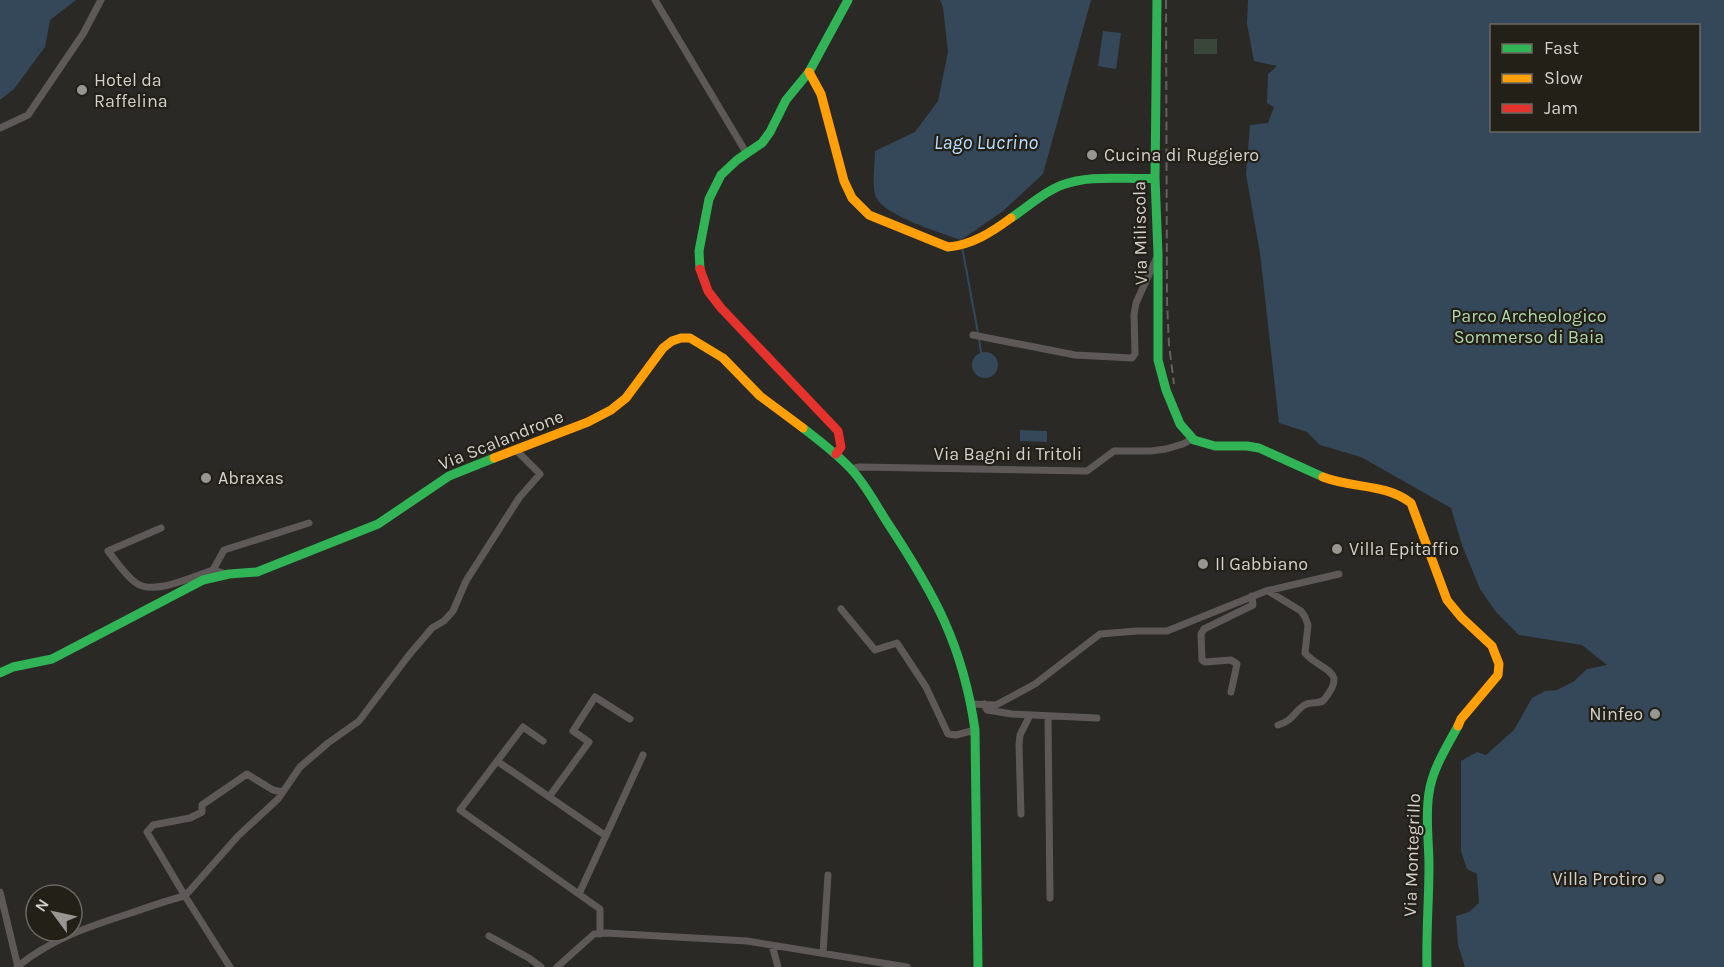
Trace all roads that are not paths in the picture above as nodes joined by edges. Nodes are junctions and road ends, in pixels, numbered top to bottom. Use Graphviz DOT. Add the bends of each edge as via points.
graph roads {
  1 [pos="101,0"];
  2 [pos="655,0"];
  3 [pos="848,0"];
  4 [pos="1157,0"];
  5 [pos="809,72"];
  6 [pos="0,128"];
  7 [pos="747,154"];
  8 [pos="1155,178"];
  9 [pos="1158,254"];
  10 [pos="1144,285"];
  11 [pos="1158,290"];
  12 [pos="977,336"];
  13 [pos="1192,439"];
  14 [pos="517,451"];
  15 [pos="836,454"];
  16 [pos="851,469"];
  17 [pos="309,523"];
  18 [pos="161,528"];
  19 [pos="213,570"];
  20 [pos="229,574"];
  21 [pos="1339,574"];
  22 [pos="1268,591"];
  23 [pos="1252,596"];
  24 [pos="841,609"];
  25 [pos="0,673"];
  26 [pos="1231,692"];
  27 [pos="972,704"];
  28 [pos="984,704"];
  29 [pos="1030,715"];
  30 [pos="1048,716"];
  31 [pos="1097,718"];
  32 [pos="630,719"];
  33 [pos="1278,724"];
  34 [pos="975,730"];
  35 [pos="543,741"];
  36 [pos="643,755"];
  37 [pos="497,761"];
  38 [pos="282,792"];
  39 [pos="549,797"];
  40 [pos="1021,814"];
  41 [pos="606,836"];
  42 [pos="828,875"];
  43 [pos="0,892"];
  44 [pos="579,894"];
  45 [pos="185,896"];
  46 [pos="1050,898"];
  47 [pos="600,933"];
  48 [pos="489,936"];
  49 [pos="772,945"];
  50 [pos="823,954"];
  51 [pos="17,967"];
  52 [pos="230,967"];
  53 [pos="541,967"];
  54 [pos="557,967"];
  55 [pos="777,967"];
  56 [pos="908,967"];
  57 [pos="978,967"];
  58 [pos="1427,967"];
  1 -- 6 [label="street" via="83,34 28,115"];
  2 -- 7 [label="street"];
  3 -- 5 [label="street"];
  4 -- 8 [label="street, Via Miliscola"];
  5 -- 7 [label="street" via="786,100 762,143"];
  5 -- 8 [label="street" via="820,94 852,198 869,215 948,248 961,247 984,235 1065,184"];
  7 -- 15 [label="street" via="721,175 709,200 699,251 702,279 737,327 838,430 841,447"];
  8 -- 9 [label="street, Via Miliscola"];
  9 -- 10 [label="street"];
  9 -- 11 [label="street, Via Miliscola"];
  10 -- 11 [label="street"];
  10 -- 12 [label="street" via="1134,315 1132,358 1075,355"];
  11 -- 13 [label="street, Via Miliscola" via="1160,376 1176,415"];
  13 -- 16 [label="street, Via Bagni di Tritoli" via="1150,451 1114,451 1087,471"];
  13 -- 58 [label="street, Via Montegrillo" via="1208,445 1258,448 1342,484 1383,488 1403,495 1411,503 1453,610 1491,645 1499,658 1498,675 1461,720 1429,791"];
  14 -- 15 [label="street, Via Scalandrone" via="611,410 626,398 663,348 672,341 690,338 723,358 760,396"];
  14 -- 20 [label="street, Via Scalandrone" via="449,477 378,524 257,572"];
  14 -- 38 [label="street" via="540,474 519,498 473,570 453,611 409,654 359,721 300,767"];
  15 -- 16 [label="street"];
  16 -- 27 [label="street" via="926,580 964,665"];
  17 -- 19 [label="street" via="224,550"];
  18 -- 19 [label="street" via="108,551 136,584 160,587"];
  19 -- 20 [label="street"];
  20 -- 25 [label="street, Via Scalandrone" via="203,580 52,660"];
  21 -- 22 [label="street"];
  22 -- 23 [label="street"];
  22 -- 33 [label="street" via="1300,611 1308,626 1305,653 1334,678 1334,685 1323,701 1303,706 1293,718"];
  23 -- 26 [label="street" via="1253,605 1201,634 1202,660 1231,660 1237,664"];
  23 -- 28 [label="street" via="1167,631 1100,634 1035,684 996,705"];
  24 -- 34 [label="street" via="875,650 897,643 926,687 948,734"];
  27 -- 28 [label="street"];
  27 -- 34 [label="street"];
  28 -- 29 [label="street" via="987,710"];
  29 -- 30 [label="street"];
  29 -- 40 [label="street" via="1019,745"];
  30 -- 31 [label="street"];
  30 -- 46 [label="street"];
  32 -- 39 [label="street" via="595,697 573,731 589,742"];
  34 -- 57 [label="street"];
  35 -- 37 [label="street" via="523,726"];
  36 -- 41 [label="street"];
  37 -- 39 [label="street"];
  37 -- 44 [label="street" via="460,810"];
  38 -- 45 [label="street"];
  38 -- 45 [label="street" via="247,774 202,805 202,812 153,825 147,832"];
  39 -- 41 [label="street"];
  41 -- 44 [label="street"];
  42 -- 50 [label="street"];
  43 -- 51 [label="street"];
  44 -- 47 [label="street" via="600,909"];
  45 -- 51 [label="street" via="84,927"];
  45 -- 52 [label="street"];
  47 -- 49 [label="street"];
  47 -- 54 [label="street"];
  48 -- 53 [label="street"];
  49 -- 50 [label="street"];
  49 -- 55 [label="street"];
  50 -- 56 [label="street"];
}
